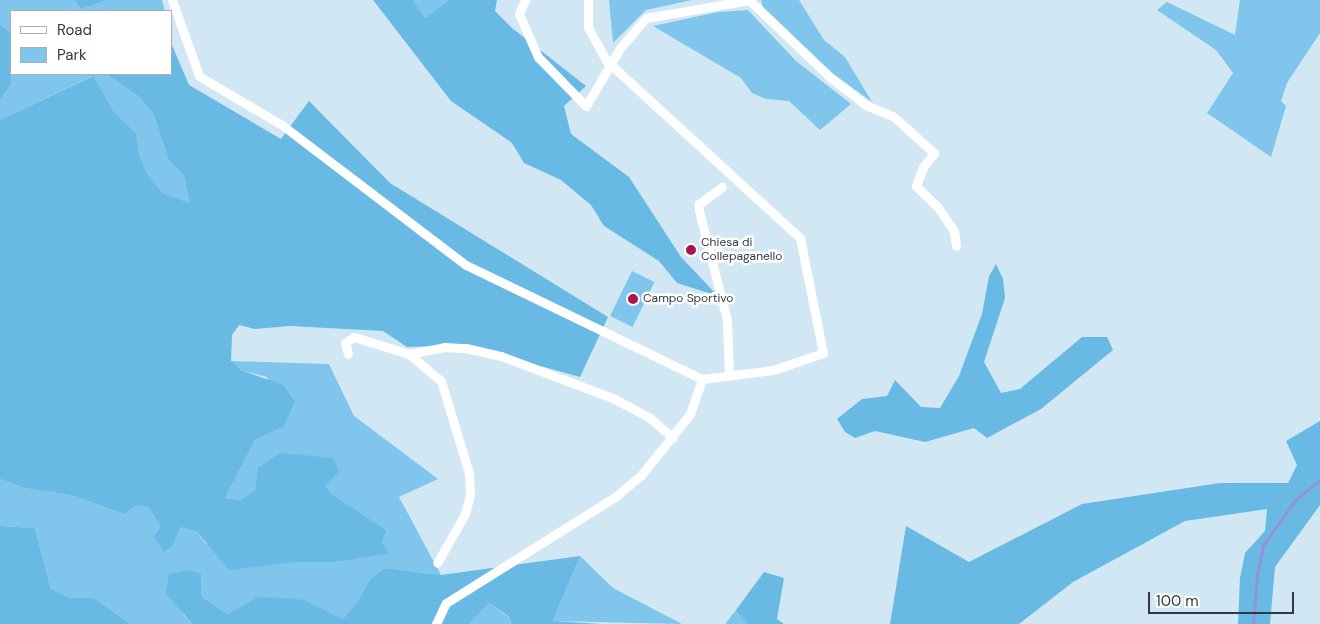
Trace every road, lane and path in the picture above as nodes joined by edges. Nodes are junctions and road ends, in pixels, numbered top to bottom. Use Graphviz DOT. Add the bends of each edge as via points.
graph roads {
  1 [pos="172,0"];
  2 [pos="525,0"];
  3 [pos="588,0"];
  4 [pos="611,64"];
  5 [pos="722,187"];
  6 [pos="956,246"];
  7 [pos="348,354"];
  8 [pos="409,354"];
  9 [pos="728,375"];
  10 [pos="702,378"];
  11 [pos="673,438"];
  12 [pos="437,563"];
  13 [pos="436,624"];
  1 -- 10 [label="street" via="199,76 282,125 466,265"];
  2 -- 4 [label="street" via="519,14 538,57 586,106"];
  3 -- 4 [label="street" via="588,27"];
  4 -- 6 [label="street" via="620,48 646,18 748,0 831,78 866,104 894,117 934,153 923,167 916,186 937,206 954,231"];
  4 -- 9 [label="street" via="800,238 823,353 772,370"];
  5 -- 9 [label="street" via="699,204 699,211 727,320"];
  7 -- 8 [label="street" via="345,343 354,337"];
  8 -- 11 [label="street" via="458,347 501,356 613,398 644,414"];
  8 -- 12 [label="street" via="441,381 469,473 470,494 465,514"];
  9 -- 10 [label="street"];
  10 -- 11 [label="street" via="690,414"];
  11 -- 13 [label="street" via="642,474 615,497 446,603"];
}
